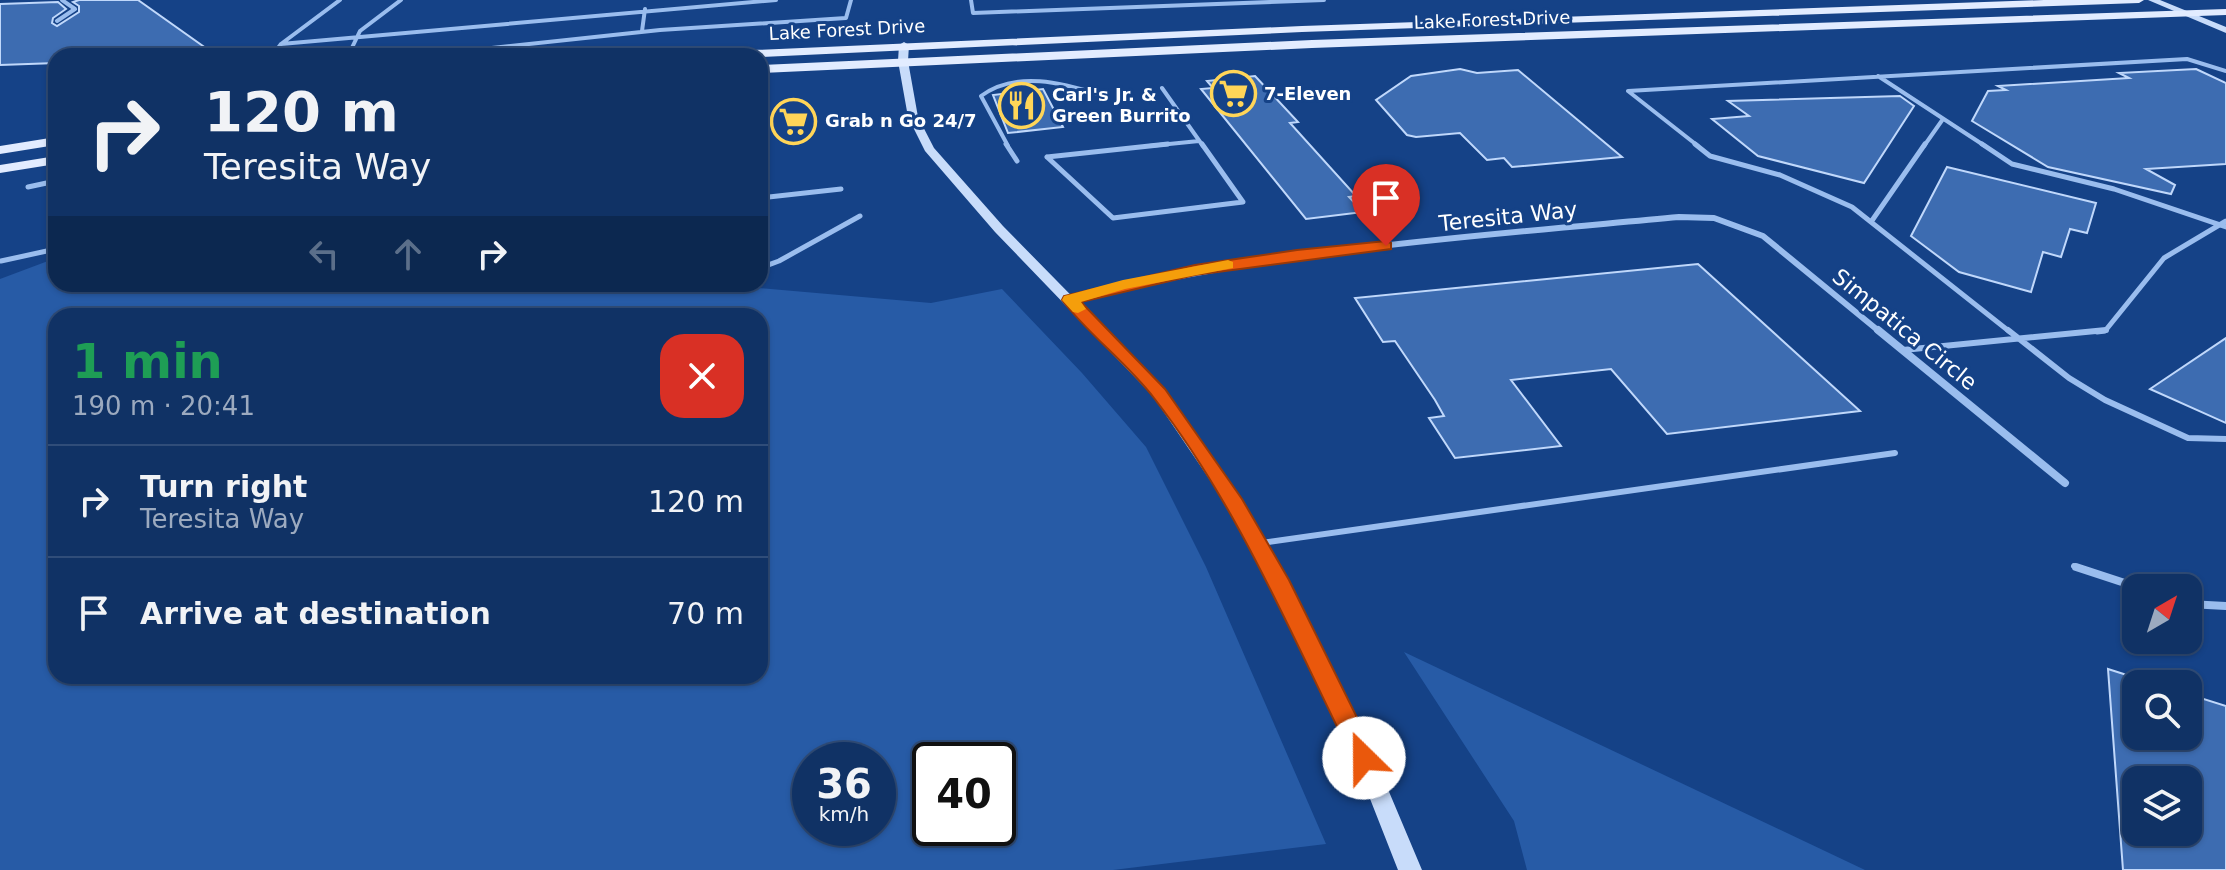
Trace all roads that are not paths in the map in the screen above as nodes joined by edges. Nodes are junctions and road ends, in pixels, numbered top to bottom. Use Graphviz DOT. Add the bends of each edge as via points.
graph roads {
  1 [pos="62,0"];
  2 [pos="340,0"];
  3 [pos="401,0"];
  4 [pos="776,0"];
  5 [pos="851,0"];
  6 [pos="971,0"];
  7 [pos="1109,0"];
  8 [pos="1324,0"];
  9 [pos="2139,0"];
  10 [pos="2152,0"];
  11 [pos="1110,8"];
  12 [pos="645,9"];
  13 [pos="2226,12"];
  14 [pos="2184,14"];
  15 [pos="57,21"];
  16 [pos="2226,30"];
  17 [pos="642,31"];
  18 [pos="356,39"];
  19 [pos="281,44"];
  20 [pos="278,48"];
  21 [pos="352,48"];
  22 [pos="490,48"];
  23 [pos="904,53"];
  24 [pos="768,55"];
  25 [pos="768,68"];
  26 [pos="2226,71"];
  27 [pos="1878,76"];
  28 [pos="1162,88"];
  29 [pos="1101,95"];
  30 [pos="1943,119"];
  31 [pos="1199,141"];
  32 [pos="48,142"];
  33 [pos="0,150"];
  34 [pos="48,161"];
  35 [pos="1017,161"];
  36 [pos="0,169"];
  37 [pos="48,183"];
  38 [pos="28,187"];
  39 [pos="841,189"];
  40 [pos="768,197"];
  41 [pos="860,216"];
  42 [pos="1714,218"];
  43 [pos="1871,222"];
  44 [pos="2224,224"];
  45 [pos="48,251"];
  46 [pos="1,261"];
  47 [pos="768,265"];
  48 [pos="1070,300"];
  49 [pos="2018,339"];
  50 [pos="1900,350"];
  51 [pos="2226,439"];
  52 [pos="1895,453"];
  53 [pos="2065,483"];
  54 [pos="1258,544"];
  55 [pos="2074,566"];
  56 [pos="2122,582"];
  57 [pos="2202,605"];
  58 [pos="2226,606"];
  59 [pos="1410,870"];
  1 -- 15 [label="lane" via="75,9"];
  2 -- 19 [label="lane"];
  3 -- 18 [label="lane"];
  4 -- 12 [label="lane"];
  5 -- 17 [label="lane" via="846,18"];
  6 -- 11 [label="lane" via="973,13"];
  7 -- 11 [label="lane"];
  8 -- 11 [label="lane"];
  9 -- 23 [label="main road, Lake Forest Drive"];
  10 -- 14 [label="street"];
  12 -- 17 [label="lane"];
  12 -- 18 [label="lane"];
  13 -- 14 [label="main road, Lake Forest Drive"];
  14 -- 16 [label="street"];
  14 -- 23 [label="main road, Lake Forest Drive"];
  17 -- 22 [label="lane"];
  18 -- 19 [label="lane"];
  18 -- 21 [label="lane"];
  19 -- 20 [label="lane"];
  23 -- 24 [label="main road, Lake Forest Drive"];
  23 -- 25 [label="main road, Lake Forest Drive"];
  23 -- 48 [label="street" via="913,117 929,149"];
  26 -- 27 [label="lane" via="2187,59"];
  27 -- 30 [label="lane"];
  27 -- 43 [label="lane" via="1628,91 1710,156 1800,183"];
  28 -- 31 [label="lane"];
  29 -- 35 [label="lane" via="1044,81 986,90 981,96 986,108"];
  30 -- 43 [label="lane"];
  30 -- 44 [label="lane" via="2012,164"];
  31 -- 31 [label="lane" via="1243,202 1113,218 1047,157"];
  32 -- 33 [label="main road"];
  34 -- 36 [label="main road"];
  37 -- 38 [label="lane"];
  39 -- 40 [label="lane"];
  41 -- 47 [label="lane"];
  42 -- 48 [label="street, Teresita Way" via="1679,217 1297,254 1195,270"];
  42 -- 50 [label="street, Simpatica Circle" via="1763,236"];
  43 -- 49 [label="lane"];
  44 -- 49 [label="lane" via="2164,258 2105,331"];
  45 -- 46 [label="lane"];
  48 -- 54 [label="street" via="1159,393"];
  49 -- 50 [label="lane"];
  49 -- 51 [label="lane" via="2105,400 2188,438"];
  50 -- 53 [label="street, Simpatica Circle"];
  52 -- 54 [label="lane"];
  54 -- 59 [label="street" via="1353,730"];
  55 -- 56 [label="lane"];
  57 -- 58 [label="lane"];
}
